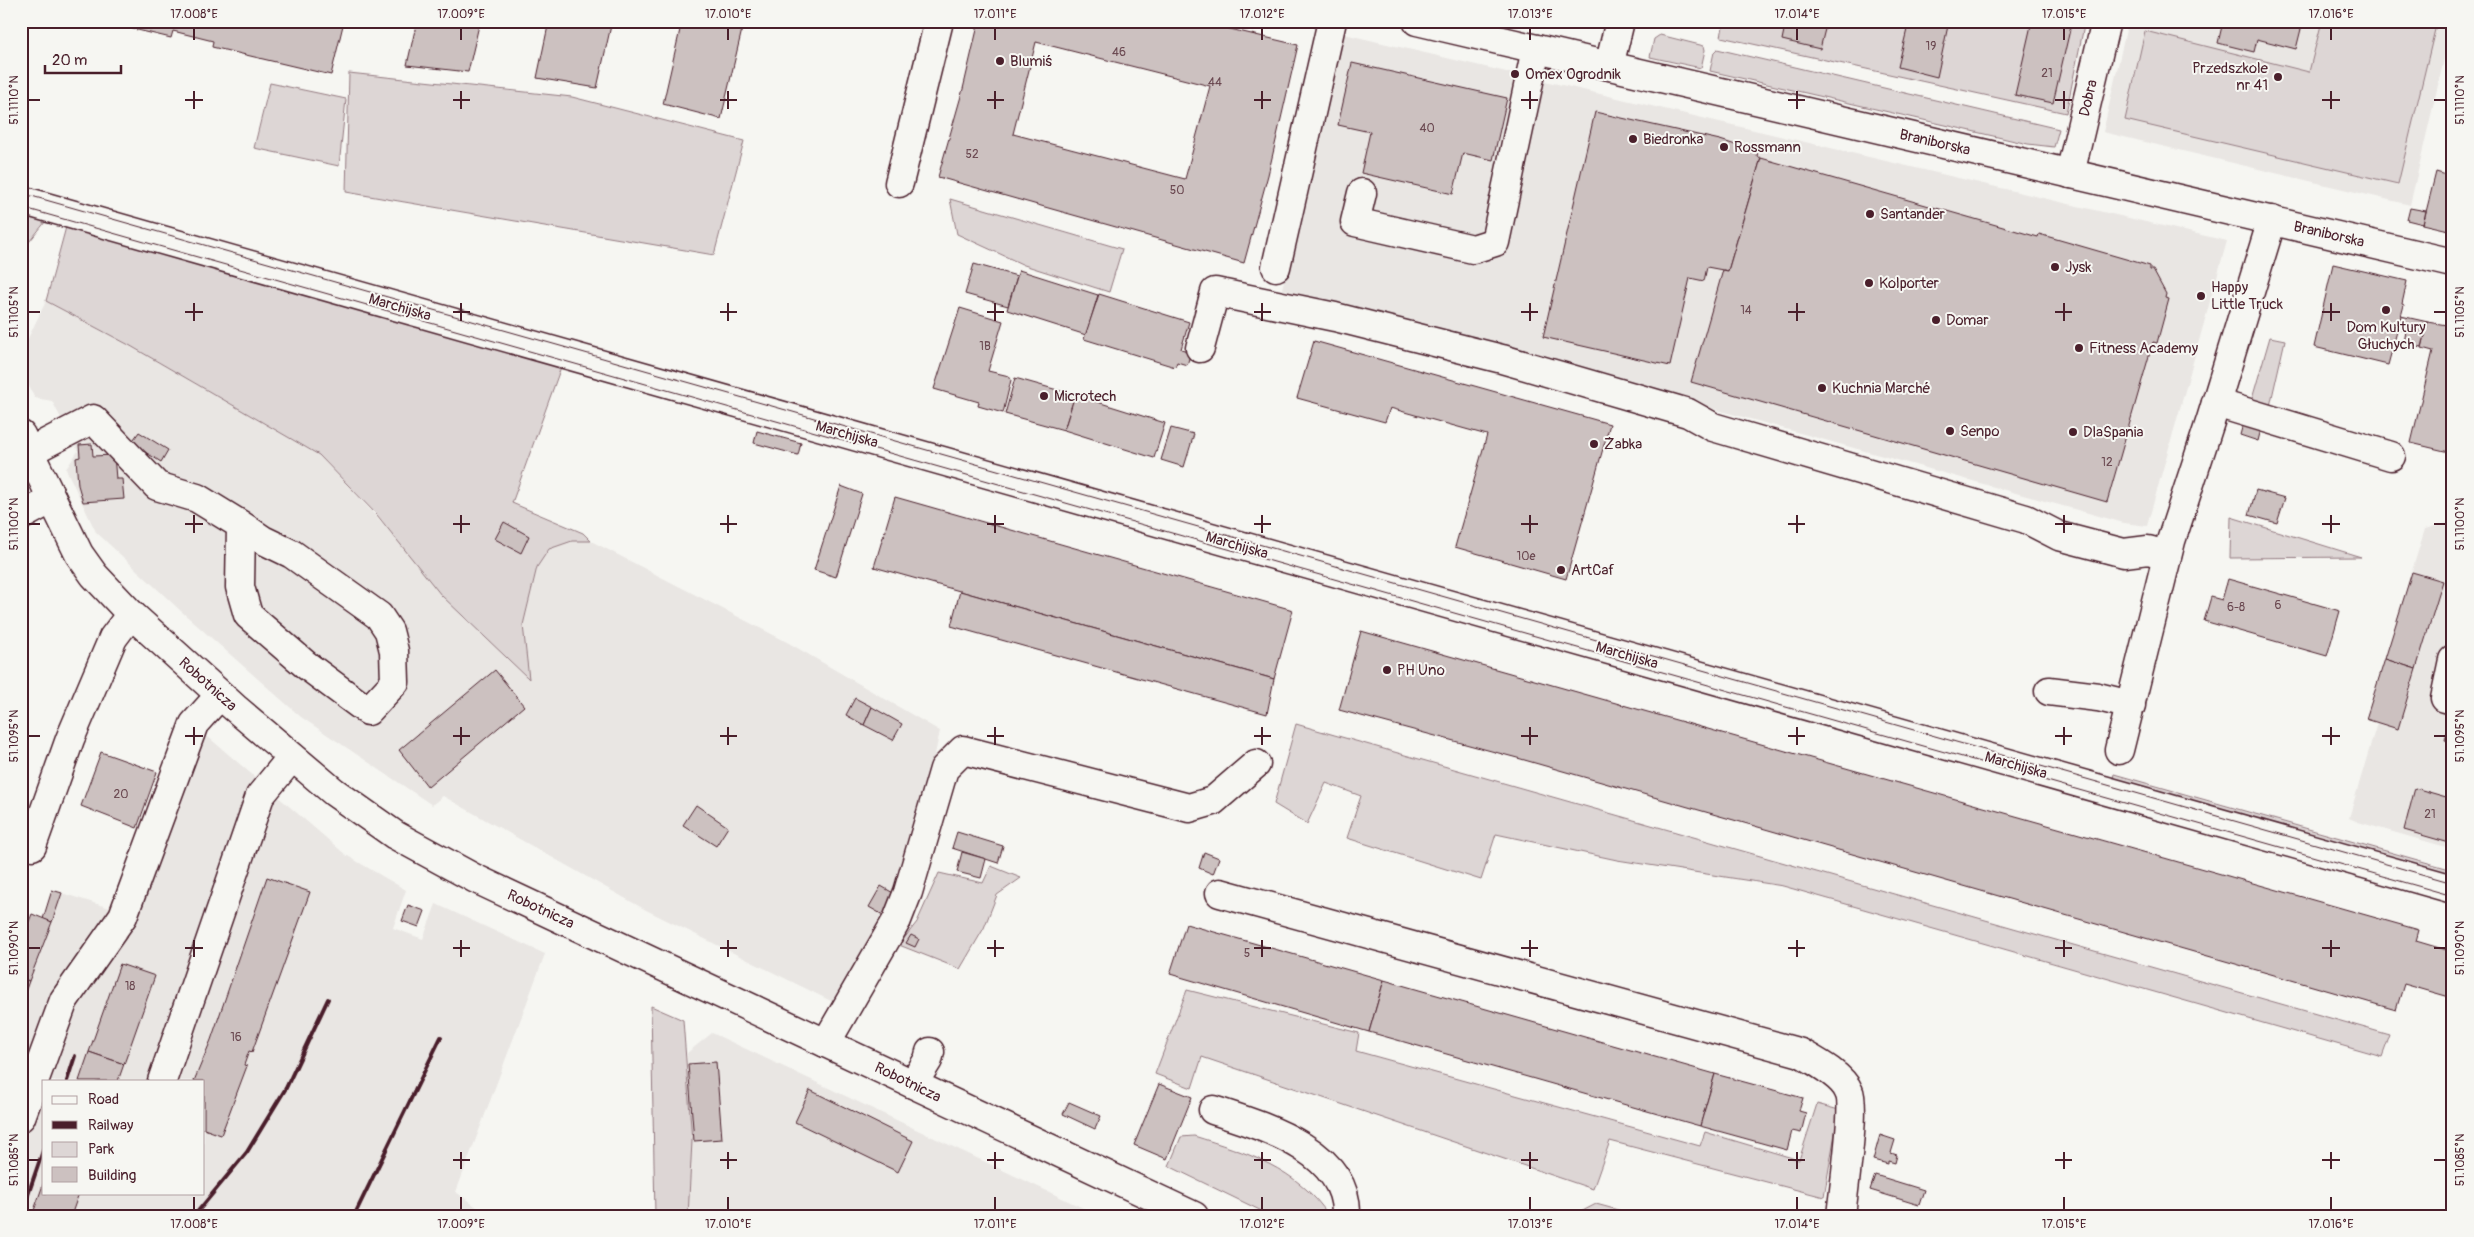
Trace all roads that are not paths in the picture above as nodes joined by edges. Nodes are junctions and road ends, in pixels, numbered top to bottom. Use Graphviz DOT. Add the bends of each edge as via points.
graph roads {
  1 [pos="939,21"];
  2 [pos="1332,21"];
  3 [pos="1417,21"];
  4 [pos="1620,21"];
  5 [pos="2106,21"];
  6 [pos="1536,49"];
  7 [pos="1609,66"];
  8 [pos="2070,174"];
  9 [pos="899,183"];
  10 [pos="1362,193"];
  11 [pos="21,200"];
  12 [pos="2272,220"];
  13 [pos="2453,262"];
  14 [pos="1276,267"];
  15 [pos="1200,348"];
  16 [pos="2216,403"];
  17 [pos="25,444"];
  18 [pos="2391,456"];
  19 [pos="52,500"];
  20 [pos="21,516"];
  21 [pos="241,524"];
  22 [pos="2158,553"];
  23 [pos="131,614"];
  24 [pos="2453,660"];
  25 [pos="2049,691"];
  26 [pos="220,695"];
  27 [pos="2453,700"];
  28 [pos="2131,705"];
  29 [pos="2119,750"];
  30 [pos="292,757"];
  31 [pos="1256,764"];
  32 [pos="21,841"];
  33 [pos="2453,889"];
  34 [pos="1220,893"];
  35 [pos="826,1043"];
  36 [pos="930,1052"];
  37 [pos="162,1080"];
  38 [pos="913,1084"];
  39 [pos="1213,1110"];
  40 [pos="21,1117"];
  41 [pos="1185,1214"];
  42 [pos="1346,1216"];
  43 [pos="1841,1216"];
  1 -- 9 [label="street"];
  2 -- 14 [label="street"];
  3 -- 6 [label="street, Braniborska"];
  4 -- 7 [label="street"];
  5 -- 8 [label="street, Dobra"];
  6 -- 7 [label="street, Braniborska"];
  6 -- 10 [label="street" via="1495,242 1473,249 1355,222"];
  7 -- 8 [label="street, Braniborska"];
  8 -- 12 [label="street, Braniborska"];
  11 -- 33 [label="street, Marchijska"];
  12 -- 13 [label="street, Braniborska"];
  12 -- 16 [label="street"];
  15 -- 22 [label="street" via="1215,292 1335,317 1688,413 1712,427 2026,519 2065,518 2129,536"];
  16 -- 18 [label="street"];
  16 -- 22 [label="street"];
  17 -- 19 [label="street, Robotnicza"];
  17 -- 21 [label="street" via="93,419 157,486 198,498"];
  19 -- 20 [label="street"];
  19 -- 23 [label="street, Robotnicza" via="94,576"];
  21 -- 21 [label="street" via="240,587 248,615 306,665 368,711 395,682 394,650 389,631 379,616 292,554 263,540"];
  22 -- 28 [label="street"];
  23 -- 26 [label="street, Robotnicza"];
  23 -- 32 [label="street" via="112,638 70,739 32,846"];
  24 -- 27 [label="street" via="2445,698"];
  25 -- 28 [label="street"];
  26 -- 30 [label="street, Robotnicza"];
  26 -- 40 [label="street" via="194,724 123,916 64,1000"];
  28 -- 29 [label="street"];
  30 -- 35 [label="street, Robotnicza" via="386,829 474,878"];
  30 -- 37 [label="street" via="260,796"];
  31 -- 35 [label="street" via="1213,801 1189,808 963,750 944,769 897,920"];
  34 -- 43 [label="street" via="1801,1053 1827,1068 1850,1092 1851,1116"];
  35 -- 38 [label="street, Robotnicza"];
  36 -- 38 [label="street"];
  38 -- 41 [label="street, Robotnicza"];
  39 -- 42 [label="street" via="1284,1136 1326,1165 1338,1182 1347,1205"];
}
